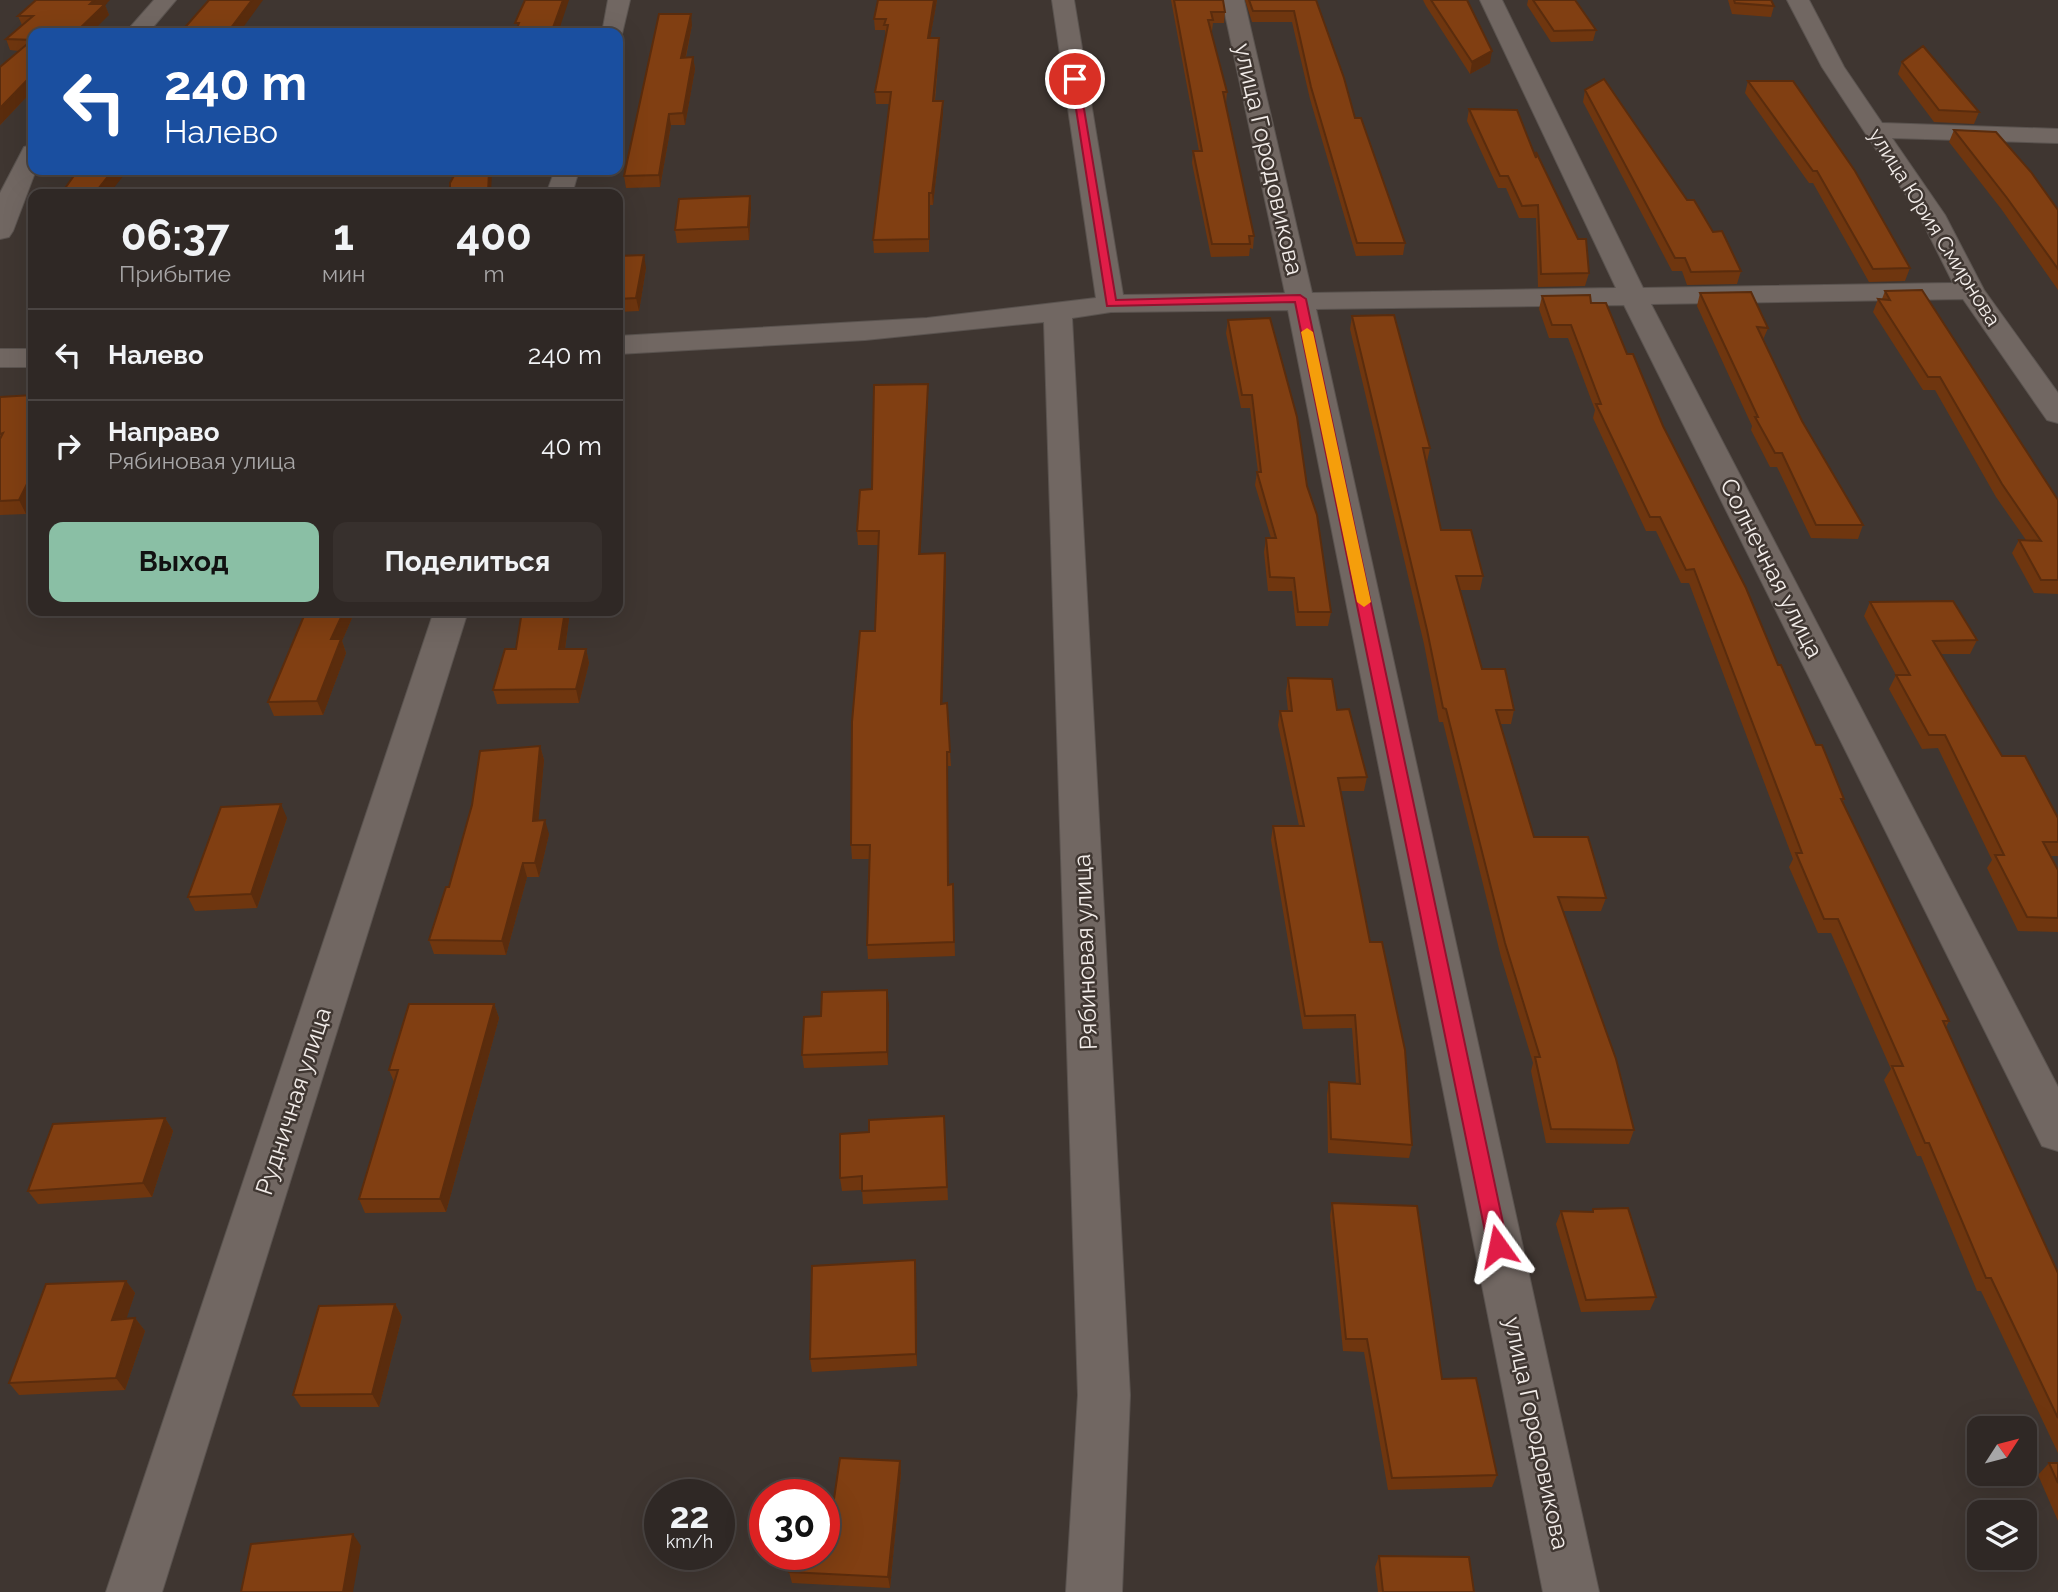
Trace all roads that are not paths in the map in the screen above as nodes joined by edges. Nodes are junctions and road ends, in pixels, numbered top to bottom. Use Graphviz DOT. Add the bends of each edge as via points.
graph roads {
  1 [pos="165,0"];
  2 [pos="620,0"];
  3 [pos="1063,0"];
  4 [pos="1233,0"];
  5 [pos="1491,0"];
  6 [pos="1798,0"];
  7 [pos="140,28"];
  8 [pos="614,28"];
  9 [pos="1874,130"];
  10 [pos="2058,136"];
  11 [pos="28,161"];
  12 [pos="0,231"];
  13 [pos="1971,291"];
  14 [pos="1634,297"];
  15 [pos="1300,299"];
  16 [pos="1111,304"];
  17 [pos="1058,313"];
  18 [pos="623,345"];
  19 [pos="0,358"];
  20 [pos="28,358"];
  21 [pos="2058,414"];
  22 [pos="449,616"];
  23 [pos="2058,1132"];
  24 [pos="134,1592"];
  25 [pos="1094,1592"];
  26 [pos="1571,1592"];
  1 -- 7 [label="street"];
  2 -- 8 [label="street"];
  3 -- 16 [label="street"];
  4 -- 15 [label="street, улица Городовикова"];
  5 -- 14 [label="street, Солнечная улица"];
  6 -- 9 [label="street, улица Юрия Смирнова" via="1833,67"];
  9 -- 10 [label="street"];
  9 -- 13 [label="street, улица Юрия Смирнова" via="1932,215"];
  11 -- 12 [label="street"];
  13 -- 14 [label="street"];
  13 -- 21 [label="street, улица Юрия Смирнова"];
  14 -- 15 [label="street"];
  14 -- 23 [label="street, Солнечная улица"];
  15 -- 16 [label="street"];
  15 -- 26 [label="street, улица Городовикова"];
  16 -- 17 [label="street"];
  17 -- 18 [label="street" via="827,334"];
  17 -- 25 [label="street, Рябиновая улица" via="1104,1395"];
  19 -- 20 [label="street"];
  22 -- 24 [label="street, Рудничная улица"];
}
